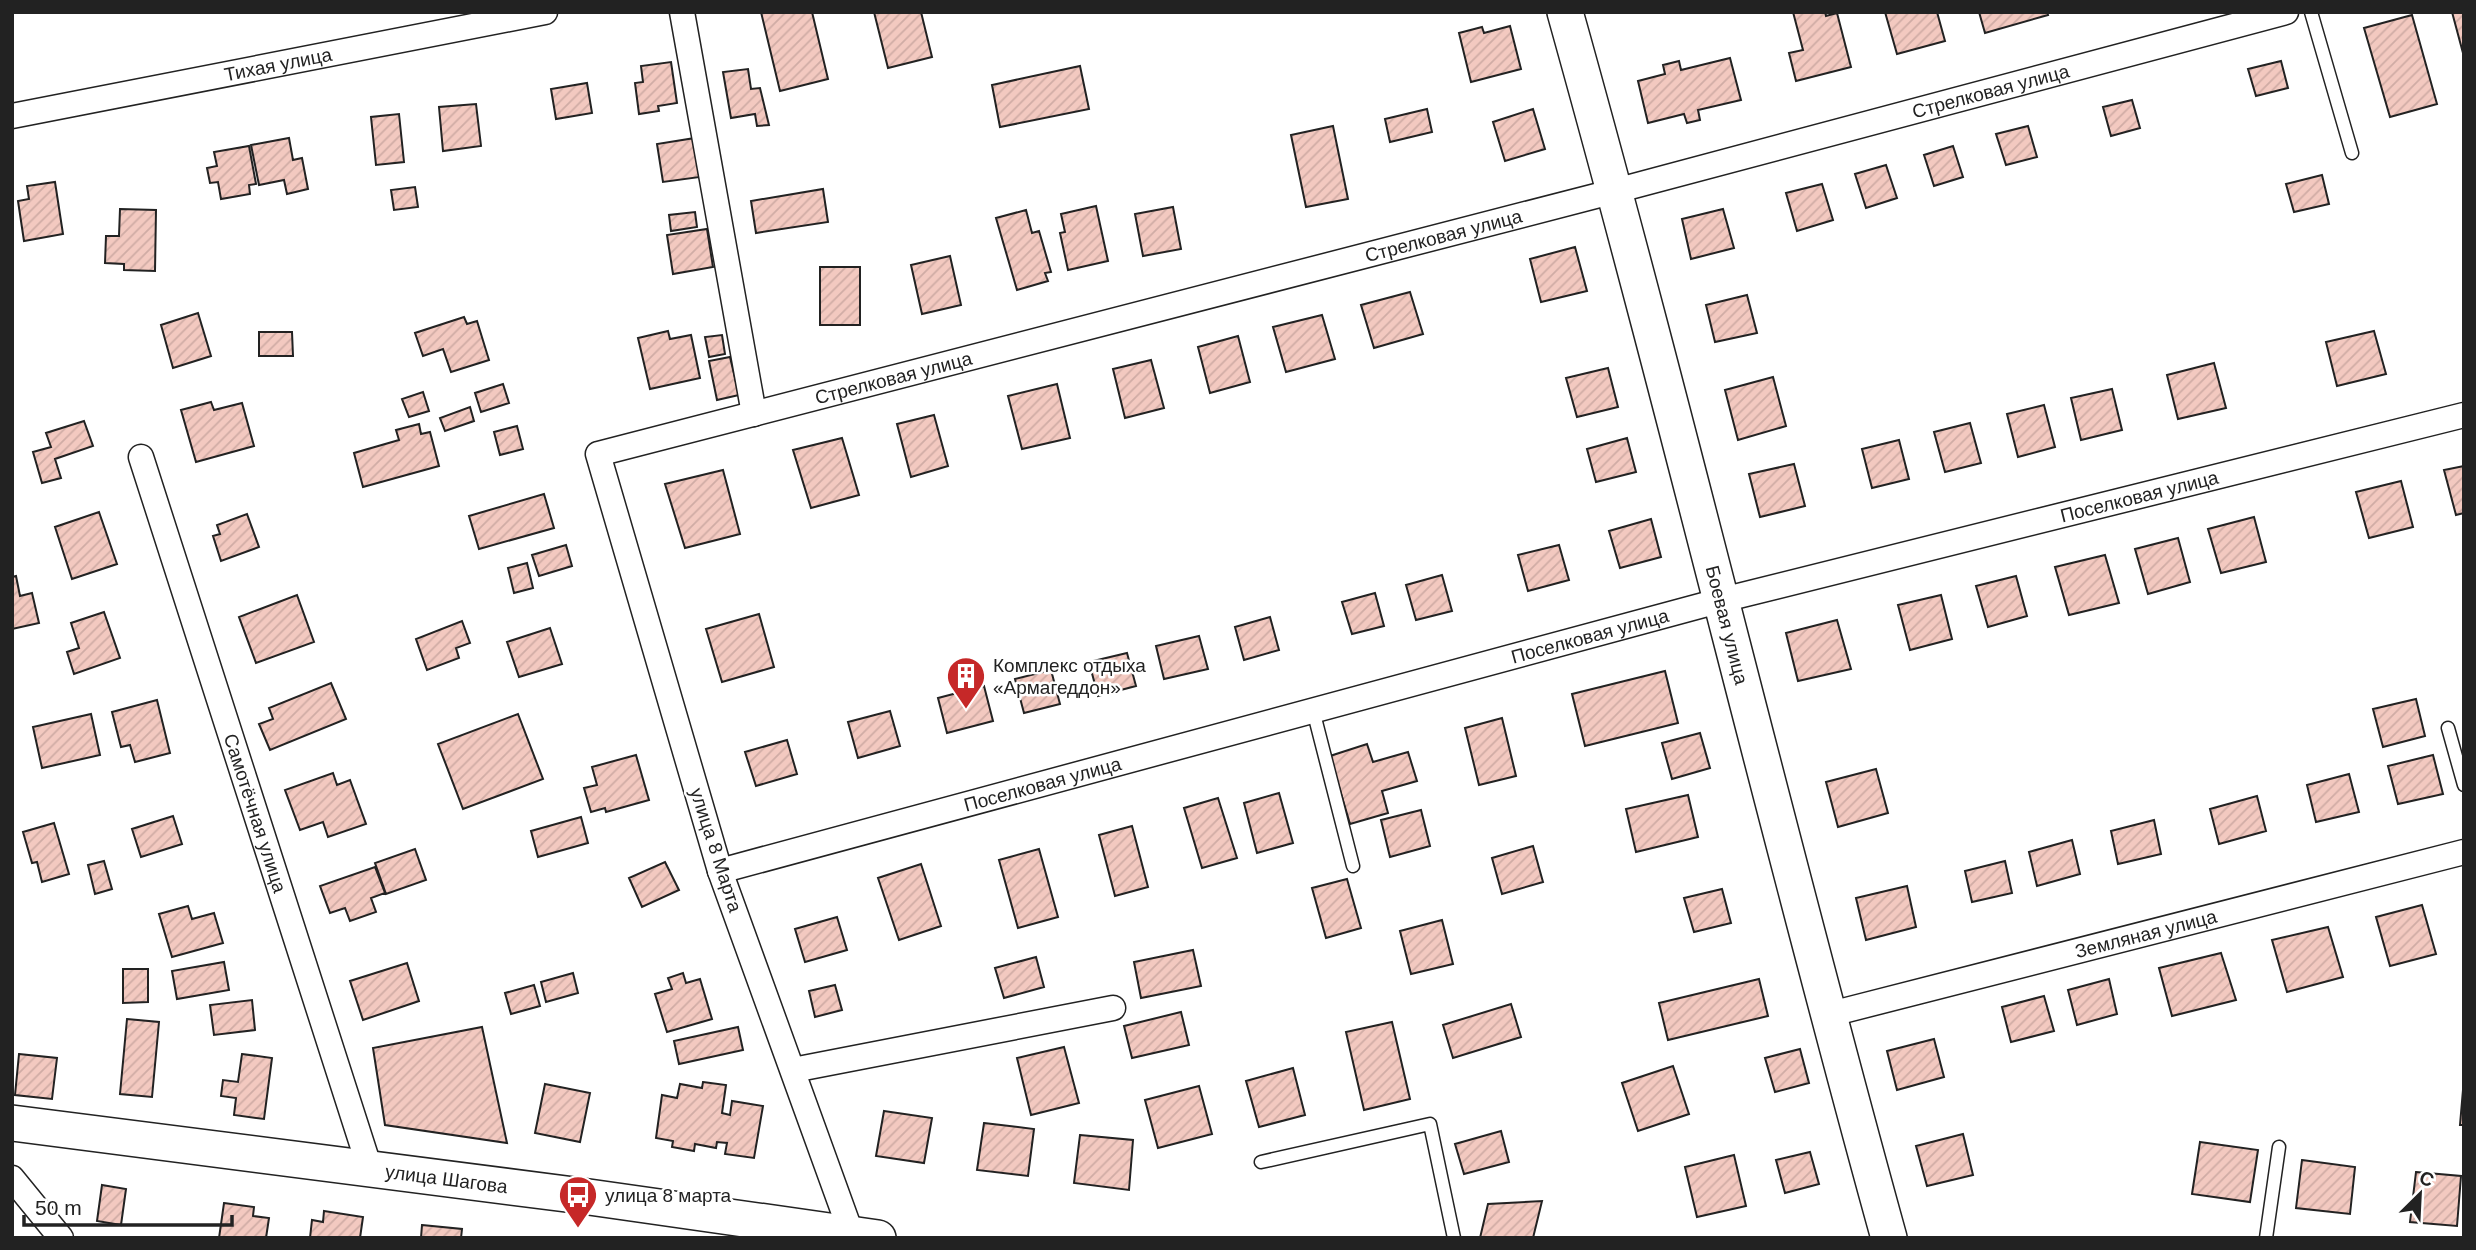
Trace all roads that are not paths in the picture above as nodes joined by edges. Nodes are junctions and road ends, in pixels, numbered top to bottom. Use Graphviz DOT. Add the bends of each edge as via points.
graph roads {
  1 [pos="545,12"];
  2 [pos="682,12"];
  3 [pos="1565,12"];
  4 [pos="2286,12"];
  5 [pos="2311,12"];
  6 [pos="12,116"];
  7 [pos="2352,153"];
  8 [pos="1615,191"];
  9 [pos="754,414"];
  10 [pos="2464,415"];
  11 [pos="598,454"];
  12 [pos="142,457"];
  13 [pos="1722,600"];
  14 [pos="1313,710"];
  15 [pos="2448,727"];
  16 [pos="2464,785"];
  17 [pos="2464,852"];
  18 [pos="1353,866"];
  19 [pos="720,871"];
  20 [pos="1113,1009"];
  21 [pos="1827,1015"];
  22 [pos="793,1070"];
  23 [pos="12,1123"];
  24 [pos="2279,1147"];
  25 [pos="1261,1162"];
  26 [pos="370,1169"];
  27 [pos="12,1178"];
  28 [pos="862,1237"];
  29 [pos="61,1238"];
  30 [pos="1454,1238"];
  31 [pos="1889,1238"];
  32 [pos="2266,1238"];
  1 -- 6 [label="street, Тихая улица"];
  2 -- 9 [label="street"];
  3 -- 8 [label="street, Боевая улица"];
  4 -- 8 [label="street, Стрелковая улица"];
  5 -- 7 [label="lane"];
  8 -- 9 [label="street, Стрелковая улица"];
  8 -- 13 [label="street, Боевая улица"];
  9 -- 11 [label="street, Стрелковая улица"];
  10 -- 13 [label="street, Поселковая улица"];
  11 -- 19 [label="street, улица 8 Марта"];
  12 -- 26 [label="street, Самотёчная улица"];
  13 -- 14 [label="street, Поселковая улица"];
  13 -- 21 [label="street, Боевая улица"];
  14 -- 18 [label="lane"];
  14 -- 19 [label="street, Поселковая улица"];
  15 -- 16 [label="lane"];
  17 -- 21 [label="street, Земляная улица"];
  19 -- 22 [label="street, улица 8 Марта"];
  20 -- 22 [label="street"];
  21 -- 31 [label="street, Боевая улица"];
  22 -- 28 [label="street, улица 8 Марта"];
  23 -- 26 [label="street, улица Шагова"];
  24 -- 32 [label="lane"];
  25 -- 30 [label="lane" via="1430,1124"];
  26 -- 28 [label="street, улица Шагова"];
  27 -- 29 [label="street"];
}
